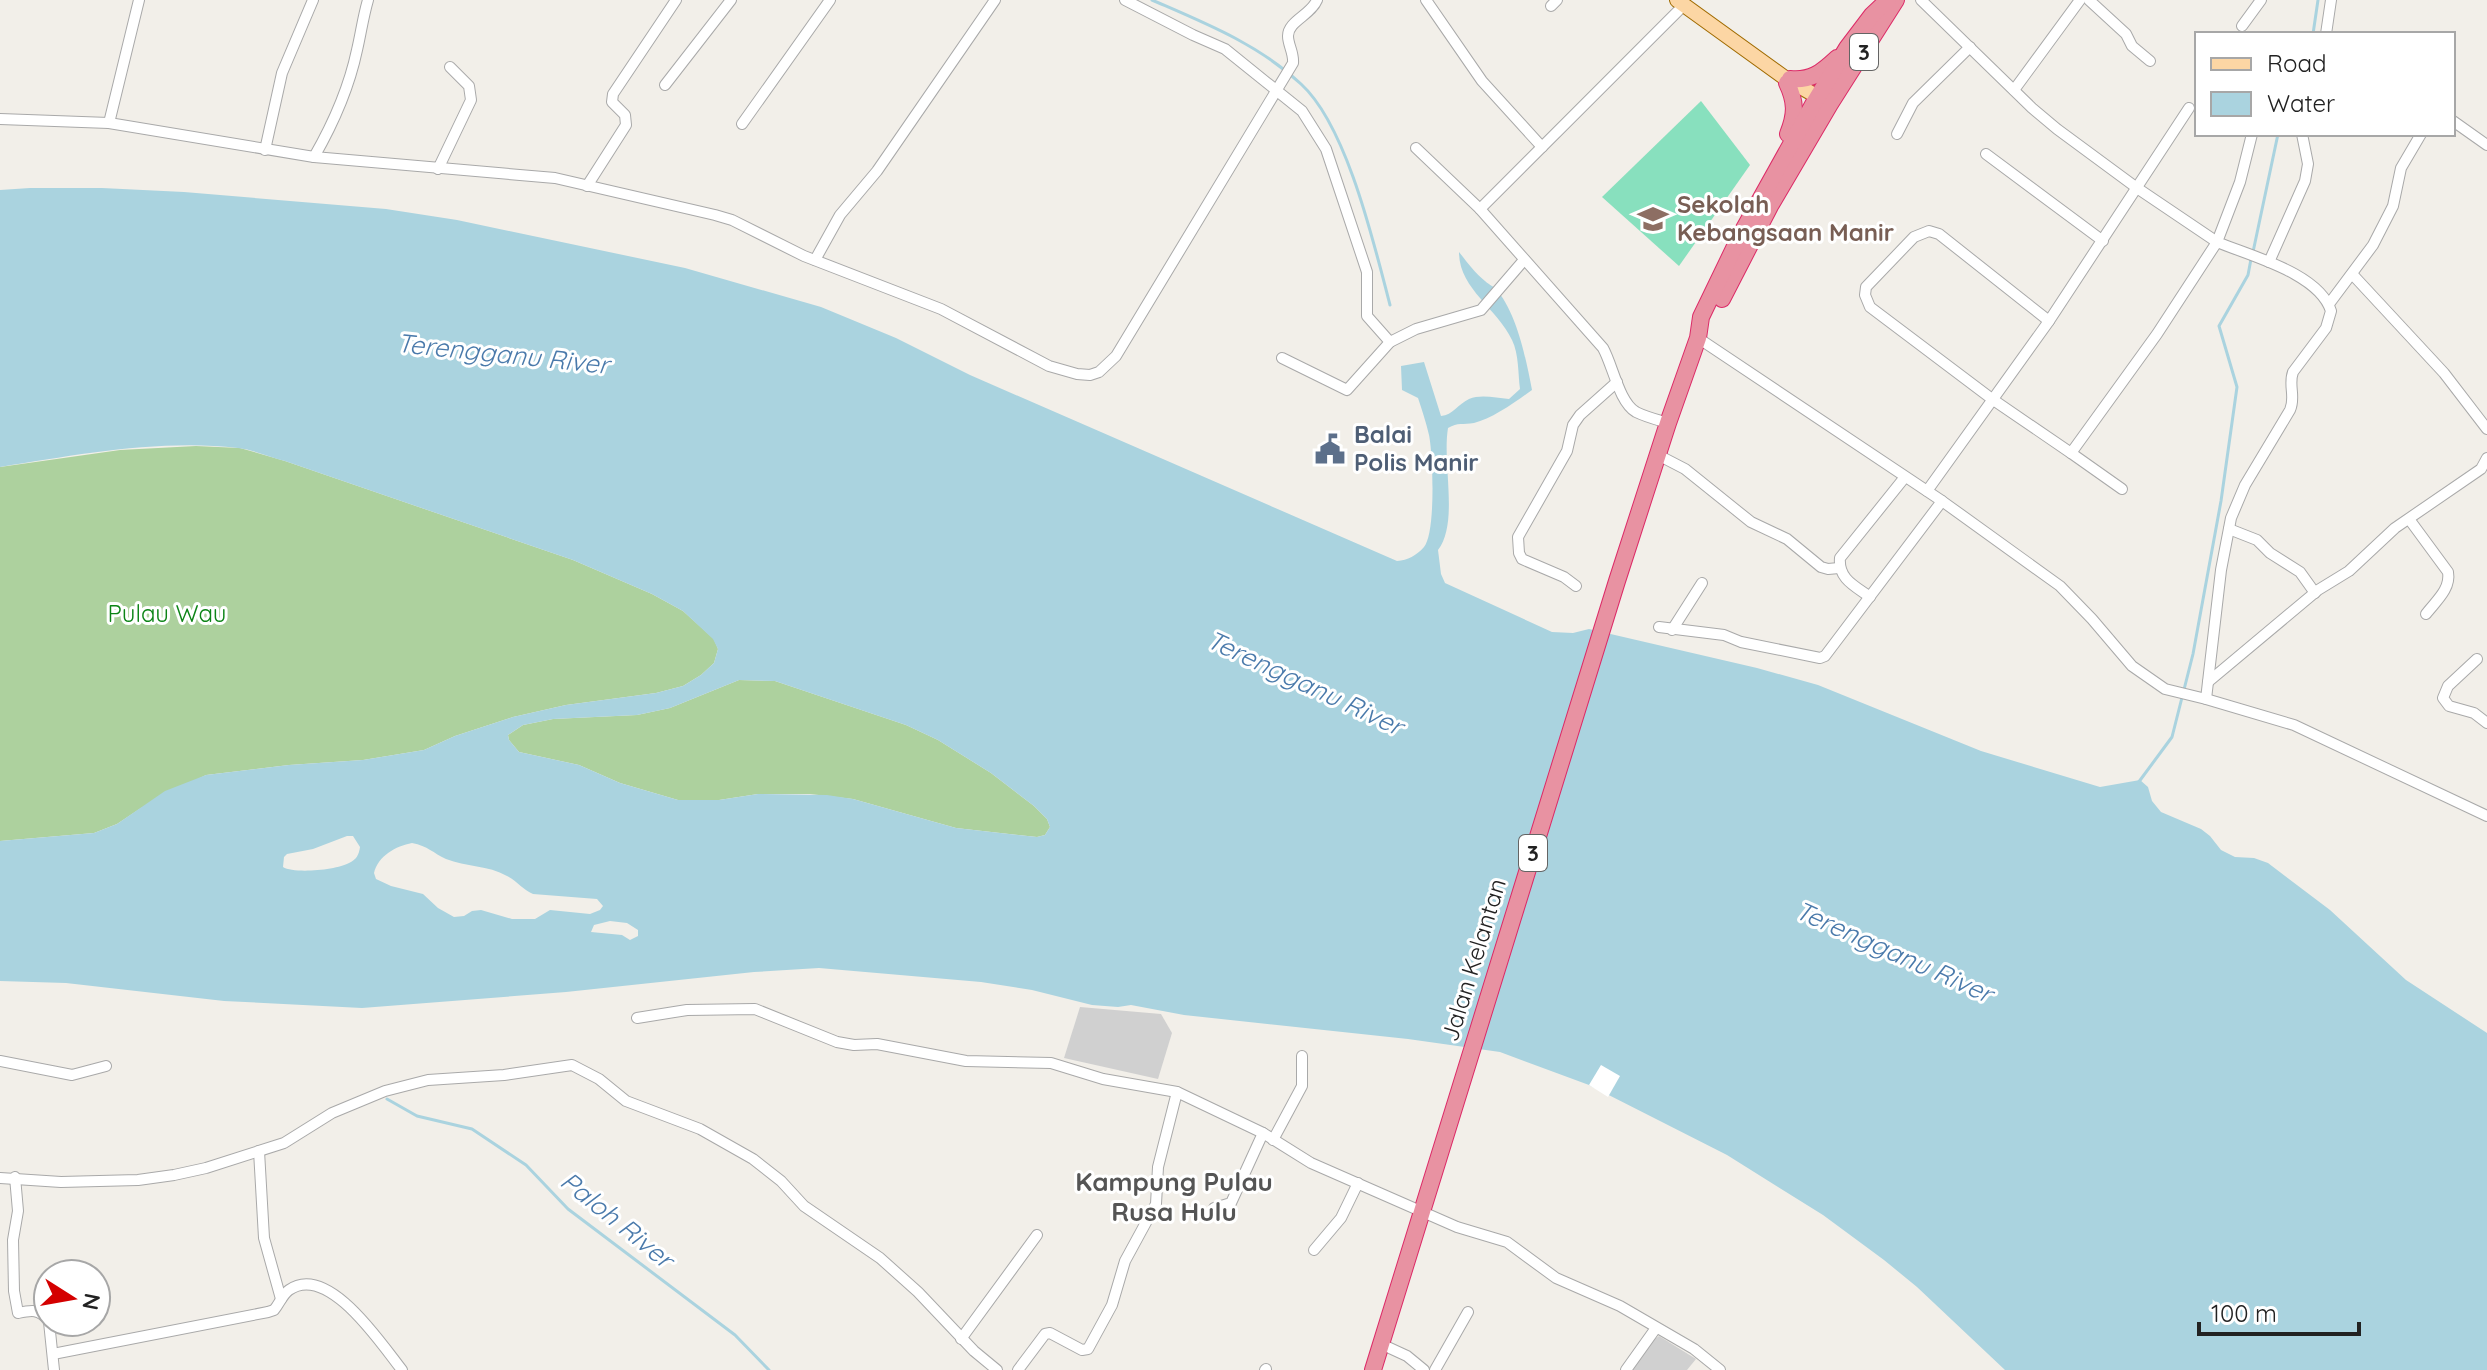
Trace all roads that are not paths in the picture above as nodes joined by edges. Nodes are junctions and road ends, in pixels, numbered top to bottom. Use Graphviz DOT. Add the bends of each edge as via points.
graph roads {
  1 [pos="139,0"];
  2 [pos="313,0"];
  3 [pos="368,0"];
  4 [pos="676,0"];
  5 [pos="731,0"];
  6 [pos="830,0"];
  7 [pos="995,0"];
  8 [pos="1125,0"];
  9 [pos="1317,0"];
  10 [pos="1426,0"];
  11 [pos="1888,0"];
  12 [pos="1896,0"];
  13 [pos="1921,0"];
  14 [pos="2080,0"];
  15 [pos="2089,0"];
  16 [pos="2261,0"];
  17 [pos="2331,0"];
  18 [pos="1681,2"];
  19 [pos="2242,26"];
  20 [pos="2326,32"];
  21 [pos="1970,47"];
  22 [pos="1847,48"];
  23 [pos="2150,61"];
  24 [pos="450,67"];
  25 [pos="1787,80"];
  26 [pos="665,85"];
  27 [pos="1278,87"];
  28 [pos="2014,90"];
  29 [pos="1822,104"];
  30 [pos="2189,108"];
  31 [pos="0,119"];
  32 [pos="2455,122"];
  33 [pos="109,123"];
  34 [pos="742,124"];
  35 [pos="1897,134"];
  36 [pos="2252,136"];
  37 [pos="2302,136"];
  38 [pos="2420,136"];
  39 [pos="2487,145"];
  40 [pos="1542,147"];
  41 [pos="1416,148"];
  42 [pos="265,150"];
  43 [pos="1986,154"];
  44 [pos="314,157"];
  45 [pos="438,169"];
  46 [pos="587,186"];
  47 [pos="2137,188"];
  48 [pos="1761,198"];
  49 [pos="1480,209"];
  50 [pos="2103,241"];
  51 [pos="2217,242"];
  52 [pos="815,260"];
  53 [pos="1524,260"];
  54 [pos="2265,260"];
  55 [pos="2353,275"];
  56 [pos="2327,301"];
  57 [pos="2049,321"];
  58 [pos="1698,338"];
  59 [pos="1390,342"];
  60 [pos="1282,358"];
  61 [pos="1617,382"];
  62 [pos="1992,399"];
  63 [pos="1668,423"];
  64 [pos="2487,429"];
  65 [pos="2071,453"];
  66 [pos="1658,455"];
  67 [pos="2487,458"];
  68 [pos="1905,477"];
  69 [pos="2122,489"];
  70 [pos="1927,491"];
  71 [pos="1942,501"];
  72 [pos="2409,519"];
  73 [pos="2229,529"];
  74 [pos="1839,568"];
  75 [pos="1702,583"];
  76 [pos="1576,586"];
  77 [pos="2315,593"];
  78 [pos="1870,597"];
  79 [pos="2426,614"];
  80 [pos="1659,627"];
  81 [pos="1672,630"];
  82 [pos="2477,659"];
  83 [pos="2208,682"];
  84 [pos="2203,698"];
  85 [pos="2487,723"];
  86 [pos="2487,816"];
  87 [pos="637,1018"];
  88 [pos="1302,1056"];
  89 [pos="0,1061"];
  90 [pos="106,1066"];
  91 [pos="1177,1092"];
  92 [pos="1268,1137"];
  93 [pos="259,1151"];
  94 [pos="15,1177"];
  95 [pos="0,1178"];
  96 [pos="1358,1183"];
  97 [pos="1214,1208"];
  98 [pos="1422,1212"];
  99 [pos="1037,1235"];
  100 [pos="1314,1250"];
  101 [pos="281,1299"];
  102 [pos="32,1310"];
  103 [pos="1468,1312"];
  104 [pos="1656,1328"];
  105 [pos="51,1338"];
  106 [pos="961,1339"];
  107 [pos="1381,1344"];
  108 [pos="53,1354"];
  109 [pos="54,1370"];
  110 [pos="402,1370"];
  111 [pos="997,1370"];
  112 [pos="1018,1370"];
  113 [pos="1373,1370"];
  114 [pos="1424,1370"];
  115 [pos="1435,1370"];
  116 [pos="1626,1370"];
  117 [pos="1720,1370"];
  1 -- 33 [label="street"];
  2 -- 42 [label="street" via="282,73"];
  3 -- 44 [label="street" via="340,107"];
  4 -- 46 [label="street" via="613,94 612,102 625,115 626,125"];
  5 -- 26 [label="street"];
  6 -- 34 [label="street"];
  7 -- 52 [label="street" via="877,171 840,215"];
  8 -- 27 [label="street" via="1225,49"];
  9 -- 27 [label="street" via="1291,26 1293,63"];
  10 -- 40 [label="street" via="1482,81"];
  11 -- 22 [label="highway, Jalan Kelantan / 3"];
  12 -- 29 [label="highway, Jalan Kelantan / 3"];
  13 -- 21 [label="street"];
  14 -- 28 [label="street"];
  15 -- 23 [label="street"];
  16 -- 19 [label="street"];
  17 -- 20 [label="street"];
  18 -- 25 [label="main road"];
  18 -- 40 [label="street"];
  21 -- 28 [label="street"];
  21 -- 35 [label="street" via="1913,103"];
  22 -- 25 [label="highway" via="1811,78"];
  22 -- 29 [label="highway, Jalan Kelantan / 3"];
  24 -- 45 [label="street" via="469,86 471,100"];
  25 -- 29 [label="main road"];
  25 -- 48 [label="highway" via="1795,113"];
  27 -- 52 [label="street" via="1116,356 1099,372 1077,374 1049,366 941,309"];
  27 -- 59 [label="street" via="1302,111 1326,149 1367,272 1367,316"];
  28 -- 47 [label="street"];
  29 -- 48 [label="highway, Jalan Kelantan / 3"];
  29 -- 58 [label="highway, Jalan Kelantan / 3"];
  30 -- 47 [label="street"];
  31 -- 33 [label="street"];
  32 -- 39 [label="street"];
  33 -- 42 [label="street"];
  36 -- 51 [label="street"];
  37 -- 54 [label="street" via="2305,181"];
  38 -- 55 [label="street" via="2398,174 2393,206"];
  40 -- 49 [label="street"];
  41 -- 49 [label="street"];
  42 -- 44 [label="street"];
  43 -- 50 [label="street"];
  44 -- 45 [label="street"];
  45 -- 46 [label="street" via="533,175"];
  46 -- 52 [label="street" via="715,215"];
  47 -- 50 [label="street"];
  47 -- 51 [label="street"];
  48 -- 58 [label="highway, Jalan Kelantan / 3" via="1701,317"];
  49 -- 53 [label="street"];
  50 -- 57 [label="street"];
  51 -- 54 [label="street"];
  51 -- 65 [label="street"];
  53 -- 59 [label="street" via="1481,310"];
  53 -- 61 [label="street" via="1603,348"];
  54 -- 56 [label="street" via="2310,283"];
  55 -- 56 [label="street"];
  55 -- 64 [label="street" via="2444,373"];
  56 -- 73 [label="street" via="2330,319 2291,379 2290,410 2245,485"];
  57 -- 62 [label="street"];
  57 -- 62 [label="street" via="1929,231 1914,237 1866,287 1870,307"];
  58 -- 63 [label="highway, Jalan Kelantan / 3"];
  58 -- 68 [label="street"];
  59 -- 60 [label="street" via="1347,390"];
  61 -- 63 [label="street" via="1634,411"];
  61 -- 76 [label="street" via="1573,425 1567,451 1518,537 1522,559"];
  62 -- 65 [label="street"];
  62 -- 70 [label="street"];
  63 -- 66 [label="highway, Jalan Kelantan / 3"];
  65 -- 69 [label="street"];
  66 -- 74 [label="street" via="1821,567"];
  66 -- 98 [label="highway, Jalan Kelantan / 3"];
  67 -- 72 [label="street" via="2481,469"];
  68 -- 70 [label="street"];
  68 -- 74 [label="street" via="1846,549"];
  70 -- 71 [label="street"];
  71 -- 78 [label="street"];
  71 -- 84 [label="street" via="2060,586 2132,666 2165,689"];
  72 -- 77 [label="street"];
  72 -- 79 [label="street" via="2448,572 2446,588"];
  73 -- 77 [label="street" via="2257,540 2300,572"];
  73 -- 83 [label="street"];
  74 -- 78 [label="street"];
  75 -- 81 [label="street"];
  77 -- 83 [label="street"];
  78 -- 81 [label="street" via="1820,658 1724,635"];
  80 -- 81 [label="street"];
  82 -- 85 [label="street" via="2448,686 2443,698"];
  83 -- 84 [label="street"];
  84 -- 86 [label="street" via="2294,725"];
  87 -- 91 [label="street" via="687,1010 755,1009 837,1042 966,1061 1051,1063"];
  88 -- 92 [label="street" via="1302,1086"];
  89 -- 90 [label="street" via="72,1075"];
  91 -- 92 [label="street"];
  91 -- 112 [label="street" via="1158,1167 1156,1204 1088,1349 1045,1334"];
  92 -- 96 [label="street"];
  92 -- 97 [label="street" via="1231,1203"];
  93 -- 94 [label="street" via="206,1168 138,1180"];
  93 -- 101 [label="street" via="264,1238"];
  93 -- 106 [label="street" via="385,1091 428,1080 572,1065 626,1101 700,1129 753,1159 804,1206 880,1258"];
  94 -- 95 [label="street"];
  94 -- 102 [label="street" via="14,1291 18,1313"];
  96 -- 98 [label="street"];
  96 -- 100 [label="street" via="1341,1218"];
  98 -- 104 [label="street" via="1507,1242 1556,1278"];
  98 -- 107 [label="highway, Jalan Kelantan / 3"];
  99 -- 106 [label="street"];
  101 -- 108 [label="street" via="268,1312"];
  101 -- 110 [label="street" via="293,1287 313,1285 331,1291 359,1316"];
  103 -- 115 [label="street"];
  104 -- 116 [label="street"];
  104 -- 117 [label="street"];
  105 -- 108 [label="street"];
  106 -- 111 [label="street"];
  107 -- 113 [label="highway, Jalan Kelantan / 3"];
  107 -- 114 [label="street"];
  108 -- 109 [label="street"];
}
